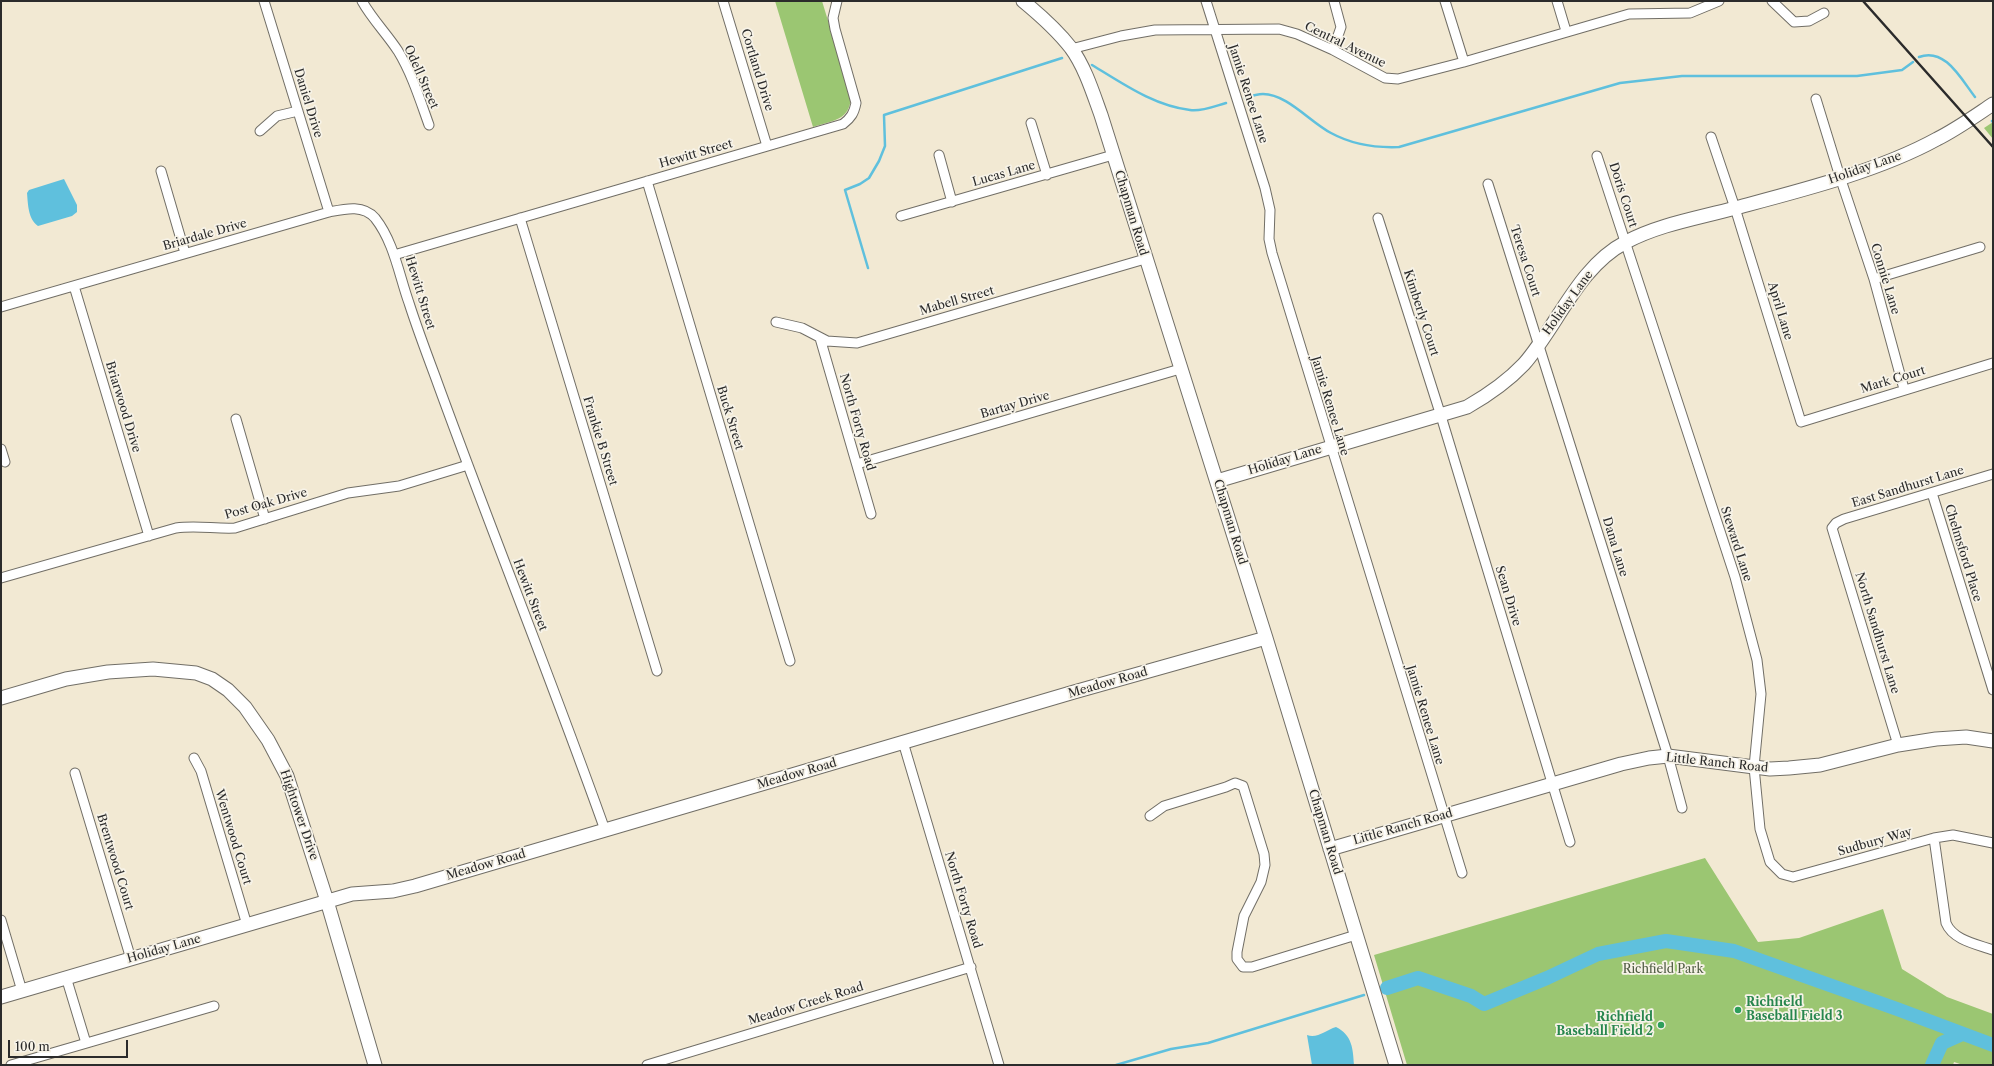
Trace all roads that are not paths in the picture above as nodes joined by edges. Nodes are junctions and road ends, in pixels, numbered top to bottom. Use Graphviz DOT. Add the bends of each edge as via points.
graph roads {
  1 [pos="264,1"];
  2 [pos="362,1"];
  3 [pos="723,1"];
  4 [pos="837,1"];
  5 [pos="1023,1"];
  6 [pos="1206,1"];
  7 [pos="1334,1"];
  8 [pos="1445,1"];
  9 [pos="1557,1"];
  10 [pos="1719,1"];
  11 [pos="1772,1"];
  12 [pos="1824,13"];
  13 [pos="1215,28"];
  14 [pos="1566,31"];
  15 [pos="1071,49"];
  16 [pos="1333,50"];
  17 [pos="1464,62"];
  18 [pos="1816,99"];
  19 [pos="1993,104"];
  20 [pos="298,110"];
  21 [pos="1032,123"];
  22 [pos="429,125"];
  23 [pos="260,131"];
  24 [pos="1711,137"];
  25 [pos="767,146"];
  26 [pos="939,155"];
  27 [pos="1113,155"];
  28 [pos="1597,156"];
  29 [pos="161,171"];
  30 [pos="1047,174"];
  31 [pos="1840,177"];
  32 [pos="646,181"];
  33 [pos="1488,184"];
  34 [pos="952,202"];
  35 [pos="1735,208"];
  36 [pos="329,212"];
  37 [pos="902,216"];
  38 [pos="520,218"];
  39 [pos="1378,218"];
  40 [pos="1626,242"];
  41 [pos="1980,246"];
  42 [pos="185,253"];
  43 [pos="394,255"];
  44 [pos="1145,259"];
  45 [pos="1874,279"];
  46 [pos="74,286"];
  47 [pos="1,307"];
  48 [pos="776,322"];
  49 [pos="820,338"];
  50 [pos="1539,344"];
  51 [pos="1993,363"];
  52 [pos="1180,369"];
  53 [pos="1904,389"];
  54 [pos="1441,416"];
  55 [pos="236,419"];
  56 [pos="1801,422"];
  57 [pos="1330,446"];
  58 [pos="1,449"];
  59 [pos="5,462"];
  60 [pos="857,464"];
  61 [pos="468,465"];
  62 [pos="1993,474"];
  63 [pos="1217,481"];
  64 [pos="1932,493"];
  65 [pos="871,514"];
  66 [pos="265,519"];
  67 [pos="1832,528"];
  68 [pos="149,536"];
  69 [pos="1,578"];
  70 [pos="1266,638"];
  71 [pos="790,661"];
  72 [pos="657,670"];
  73 [pos="1993,690"];
  74 [pos="1,698"];
  75 [pos="1993,741"];
  76 [pos="903,742"];
  77 [pos="1898,745"];
  78 [pos="1668,756"];
  79 [pos="194,758"];
  80 [pos="1754,767"];
  81 [pos="76,773"];
  82 [pos="1553,784"];
  83 [pos="1682,808"];
  84 [pos="1150,816"];
  85 [pos="1444,816"];
  86 [pos="605,830"];
  87 [pos="1934,838"];
  88 [pos="1570,842"];
  89 [pos="1993,843"];
  90 [pos="1330,849"];
  91 [pos="1770,862"];
  92 [pos="1462,872"];
  93 [pos="327,901"];
  94 [pos="1,920"];
  95 [pos="247,925"];
  96 [pos="1356,935"];
  97 [pos="1993,950"];
  98 [pos="131,959"];
  99 [pos="971,967"];
  100 [pos="66,977"];
  101 [pos="22,991"];
  102 [pos="1,997"];
  103 [pos="214,1006"];
  104 [pos="86,1043"];
  105 [pos="11,1065"];
  106 [pos="375,1065"];
  107 [pos="647,1065"];
  108 [pos="999,1065"];
  109 [pos="1396,1065"];
  1 -- 20 [label="street, Daniel Drive"];
  2 -- 22 [label="street, Odell Street" via="401,57 416,87"];
  3 -- 25 [label="street, Cortland Drive"];
  4 -- 25 [label="street, Hewitt Street" via="833,18 854,92 854,112 843,124"];
  5 -- 15 [label="street, Chapman Road"];
  6 -- 13 [label="street, Jamie Renee Lane"];
  7 -- 16 [label="street" via="1341,27"];
  8 -- 17 [label="street"];
  9 -- 14 [label="street"];
  10 -- 14 [label="street, Central Avenue" via="1690,13 1629,14"];
  11 -- 12 [label="street" via="1794,22 1809,21"];
  13 -- 15 [label="street, Central Avenue" via="1155,30"];
  13 -- 16 [label="street, Central Avenue" via="1279,29 1298,34"];
  13 -- 57 [label="street, Jamie Renee Lane" via="1265,188 1270,210 1269,239 1272,252"];
  14 -- 17 [label="street, Central Avenue"];
  15 -- 27 [label="street, Chapman Road" via="1090,86"];
  16 -- 17 [label="street, Central Avenue" via="1380,76 1398,79"];
  18 -- 31 [label="street, Connie Lane"];
  19 -- 31 [label="street, Holiday Lane" via="1937,139 1902,156"];
  20 -- 23 [label="street" via="277,116"];
  20 -- 36 [label="street, Daniel Drive"];
  21 -- 30 [label="street"];
  24 -- 35 [label="street, April Lane"];
  25 -- 32 [label="street, Hewitt Street"];
  26 -- 34 [label="street"];
  27 -- 30 [label="street, Lucas Lane"];
  27 -- 44 [label="street, Chapman Road"];
  28 -- 40 [label="street, Doris Court"];
  29 -- 42 [label="street"];
  30 -- 34 [label="street, Lucas Lane"];
  31 -- 35 [label="street, Holiday Lane"];
  31 -- 45 [label="street, Connie Lane"];
  32 -- 38 [label="street, Hewitt Street"];
  32 -- 71 [label="street, Buck Street"];
  33 -- 50 [label="street, Teresa Court"];
  34 -- 37 [label="street, Lucas Lane"];
  35 -- 40 [label="street, Holiday Lane" via="1664,227"];
  35 -- 56 [label="street, April Lane"];
  36 -- 42 [label="street, Briardale Drive"];
  36 -- 43 [label="street, Briardale Drive" via="352,208 368,212 377,221"];
  38 -- 43 [label="street, Hewitt Street"];
  38 -- 72 [label="street, Frankie B Street"];
  39 -- 54 [label="street, Kimberly Court"];
  40 -- 50 [label="street, Holiday Lane" via="1598,263"];
  40 -- 80 [label="street, Steward Lane" via="1734,577 1757,660 1761,694"];
  41 -- 45 [label="street"];
  42 -- 46 [label="street, Briardale Drive"];
  43 -- 61 [label="street, Hewitt Street" via="430,365"];
  44 -- 49 [label="street, Mabell Street" via="857,343 832,342"];
  44 -- 52 [label="street, Chapman Road"];
  45 -- 53 [label="street, Connie Lane"];
  46 -- 47 [label="street, Briardale Drive"];
  46 -- 68 [label="street, Briarwood Drive"];
  48 -- 49 [label="street, Mabell Street" via="802,328"];
  49 -- 60 [label="street, North Forty Road"];
  50 -- 54 [label="street, Holiday Lane" via="1524,364 1492,393 1467,407"];
  50 -- 78 [label="street, Dana Lane"];
  51 -- 53 [label="street, Mark Court"];
  52 -- 60 [label="street, Bartay Drive"];
  52 -- 63 [label="street, Chapman Road"];
  53 -- 56 [label="street, Mark Court"];
  54 -- 57 [label="street, Holiday Lane"];
  54 -- 82 [label="street, Sean Drive"];
  55 -- 66 [label="street"];
  57 -- 63 [label="street, Holiday Lane"];
  57 -- 85 [label="street, Jamie Renee Lane"];
  58 -- 59 [label="street"];
  60 -- 65 [label="street, North Forty Road"];
  61 -- 66 [label="street, Post Oak Drive" via="399,486 348,493"];
  61 -- 86 [label="street, Hewitt Street"];
  62 -- 64 [label="street, East Sandhurst Lane"];
  63 -- 70 [label="street, Chapman Road"];
  64 -- 67 [label="street, East Sandhurst Lane" via="1844,519"];
  64 -- 73 [label="street, Chelmsford Place"];
  66 -- 68 [label="street, Post Oak Drive" via="235,528 192,526"];
  67 -- 77 [label="street, North Sandhurst Lane"];
  68 -- 69 [label="street, Post Oak Drive"];
  70 -- 76 [label="street, Meadow Road"];
  70 -- 90 [label="street, Chapman Road"];
  74 -- 93 [label="street, Hightower Drive" via="66,679 108,672 176,670 212,679 245,707 277,755 294,797"];
  75 -- 77 [label="street, Little Ranch Road" via="1966,736"];
  76 -- 86 [label="street, Meadow Road"];
  76 -- 99 [label="street, North Forty Road"];
  77 -- 80 [label="street, Little Ranch Road" via="1820,765 1770,769"];
  78 -- 80 [label="street, Little Ranch Road"];
  78 -- 82 [label="street, Little Ranch Road" via="1633,760"];
  78 -- 83 [label="street, Dana Lane"];
  79 -- 95 [label="street, Wentwood Court" via="201,771"];
  80 -- 91 [label="street, Steward Lane" via="1760,829"];
  81 -- 98 [label="street, Brentwood Court"];
  82 -- 85 [label="street, Little Ranch Road"];
  82 -- 88 [label="street, Sean Drive"];
  84 -- 96 [label="street" via="1164,806 1235,782 1243,786 1265,865 1261,882 1244,916 1237,952 1237,959 1243,966 1252,967"];
  85 -- 90 [label="street, Little Ranch Road"];
  85 -- 92 [label="street, Jamie Renee Lane"];
  86 -- 93 [label="street, Meadow Road" via="415,886 392,891 352,894"];
  87 -- 89 [label="street, Sudbury Way" via="1953,835"];
  87 -- 91 [label="street, Sudbury Way" via="1793,877 1782,874"];
  87 -- 97 [label="street" via="1949,930 1963,939"];
  90 -- 96 [label="street, Chapman Road"];
  93 -- 95 [label="street, Holiday Lane"];
  93 -- 106 [label="street, Hightower Drive"];
  94 -- 101 [label="street"];
  95 -- 98 [label="street, Holiday Lane"];
  96 -- 109 [label="street, Chapman Road"];
  98 -- 100 [label="street, Holiday Lane"];
  99 -- 107 [label="street, Meadow Creek Road"];
  99 -- 108 [label="street, North Forty Road"];
  100 -- 101 [label="street, Holiday Lane"];
  100 -- 104 [label="street"];
  101 -- 102 [label="street, Holiday Lane"];
  103 -- 104 [label="street"];
  104 -- 105 [label="street"];
}
